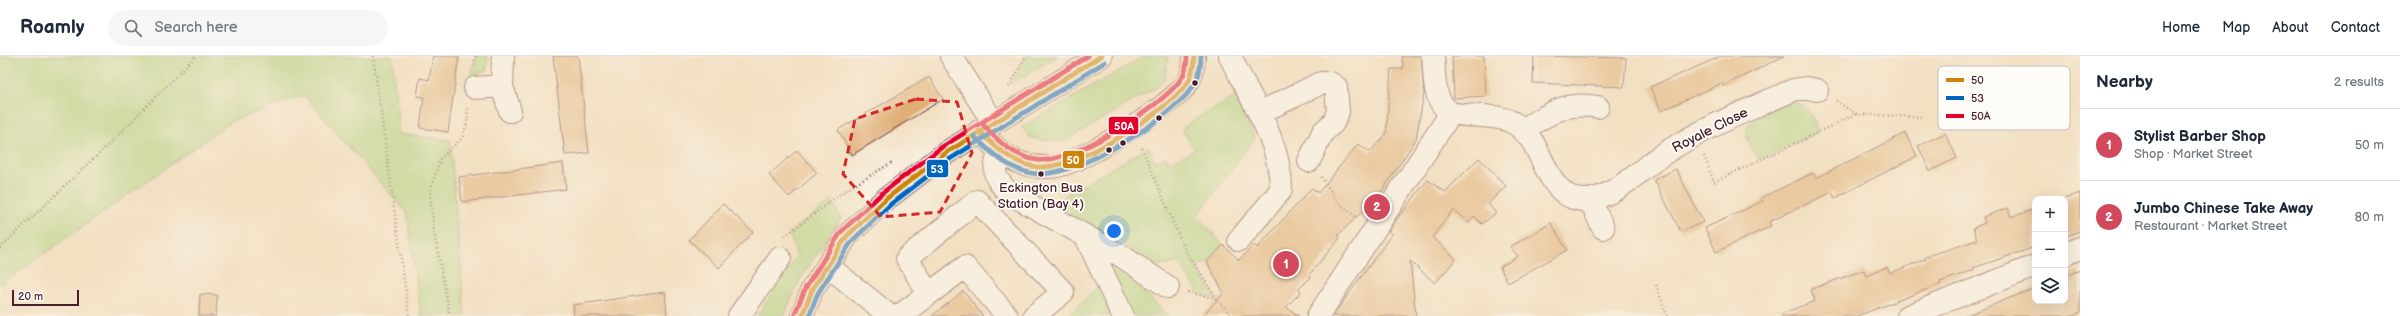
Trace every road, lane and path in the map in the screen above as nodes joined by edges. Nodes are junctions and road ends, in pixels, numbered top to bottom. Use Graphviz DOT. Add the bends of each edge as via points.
graph roads {
  1 [pos="196,56"];
  2 [pos="373,56"];
  3 [pos="503,56"];
  4 [pos="951,56"];
  5 [pos="1101,56"];
  6 [pos="1194,56"];
  7 [pos="1230,56"];
  8 [pos="1433,56"];
  9 [pos="502,86"];
  10 [pos="475,88"];
  11 [pos="1817,90"];
  12 [pos="1598,107"];
  13 [pos="510,111"];
  14 [pos="1451,112"];
  15 [pos="1259,113"];
  16 [pos="1856,114"];
  17 [pos="1922,117"];
  18 [pos="986,126"];
  19 [pos="1131,129"];
  20 [pos="1522,130"];
  21 [pos="1695,134"];
  22 [pos="999,153"];
  23 [pos="1309,161"];
  24 [pos="906,183"];
  25 [pos="1590,200"];
  26 [pos="1603,228"];
  27 [pos="1374,231"];
  28 [pos="1086,237"];
  29 [pos="1239,240"];
  30 [pos="0,248"];
  31 [pos="2080,248"];
  32 [pos="2068,253"];
  33 [pos="780,258"];
  34 [pos="828,266"];
  35 [pos="2032,267"];
  36 [pos="1656,285"];
  37 [pos="1168,287"];
  38 [pos="928,293"];
  39 [pos="1217,300"];
  40 [pos="409,316"];
  41 [pos="450,316"];
  42 [pos="739,316"];
  43 [pos="802,316"];
  44 [pos="890,316"];
  45 [pos="899,316"];
  46 [pos="1007,316"];
  47 [pos="1034,316"];
  48 [pos="1123,316"];
  49 [pos="1232,316"];
  50 [pos="1318,316"];
  51 [pos="1667,316"];
  52 [pos="1908,316"];
  1 -- 30 [label="path" via="107,147"];
  2 -- 40 [label="path"];
  3 -- 9 [label="street"];
  4 -- 18 [label="street"];
  5 -- 18 [label="street"];
  6 -- 19 [label="street" via="1194,66 1186,84 1163,106"];
  7 -- 15 [label="street"];
  8 -- 14 [label="street" via="1436,92 1441,103"];
  9 -- 10 [label="street"];
  9 -- 13 [label="street"];
  10 -- 41 [label="path" via="469,87 467,123 462,138 440,159 430,191 434,233"];
  11 -- 16 [label="path"];
  11 -- 21 [label="street, Royale Close" via="1793,90"];
  12 -- 20 [label="street" via="1571,105 1558,109"];
  14 -- 20 [label="street" via="1503,118"];
  14 -- 27 [label="street"];
  15 -- 23 [label="street" via="1321,83 1330,83 1336,87 1338,112 1333,123 1323,132"];
  15 -- 29 [label="street" via="1278,158 1281,190"];
  16 -- 17 [label="path"];
  16 -- 21 [label="path" via="1714,182"];
  18 -- 22 [label="street"];
  18 -- 24 [label="street"];
  19 -- 22 [label="street" via="1080,158 1050,168 1019,163"];
  19 -- 39 [label="path" via="1145,152 1185,250"];
  20 -- 25 [label="street" via="1533,142 1562,192 1572,198"];
  21 -- 25 [label="street, Royale Close" via="1667,151 1610,193"];
  22 -- 28 [label="street" via="994,165 996,180 1009,193"];
  23 -- 27 [label="path" via="1339,203"];
  24 -- 33 [label="path" via="891,164 840,194 780,240"];
  24 -- 34 [label="street" via="848,236"];
  25 -- 26 [label="street"];
  27 -- 50 [label="street"];
  28 -- 37 [label="street" via="1123,257"];
  28 -- 48 [label="street"];
  31 -- 32 [label="street"];
  33 -- 42 [label="street"];
  34 -- 43 [label="street" via="812,290"];
  34 -- 44 [label="street"];
  35 -- 52 [label="street"];
  36 -- 51 [label="path"];
  37 -- 39 [label="path"];
  38 -- 45 [label="street"];
  38 -- 46 [label="street" via="965,266"];
  38 -- 47 [label="street" via="906,258 977,201 1063,292"];
  39 -- 49 [label="path"];
}
